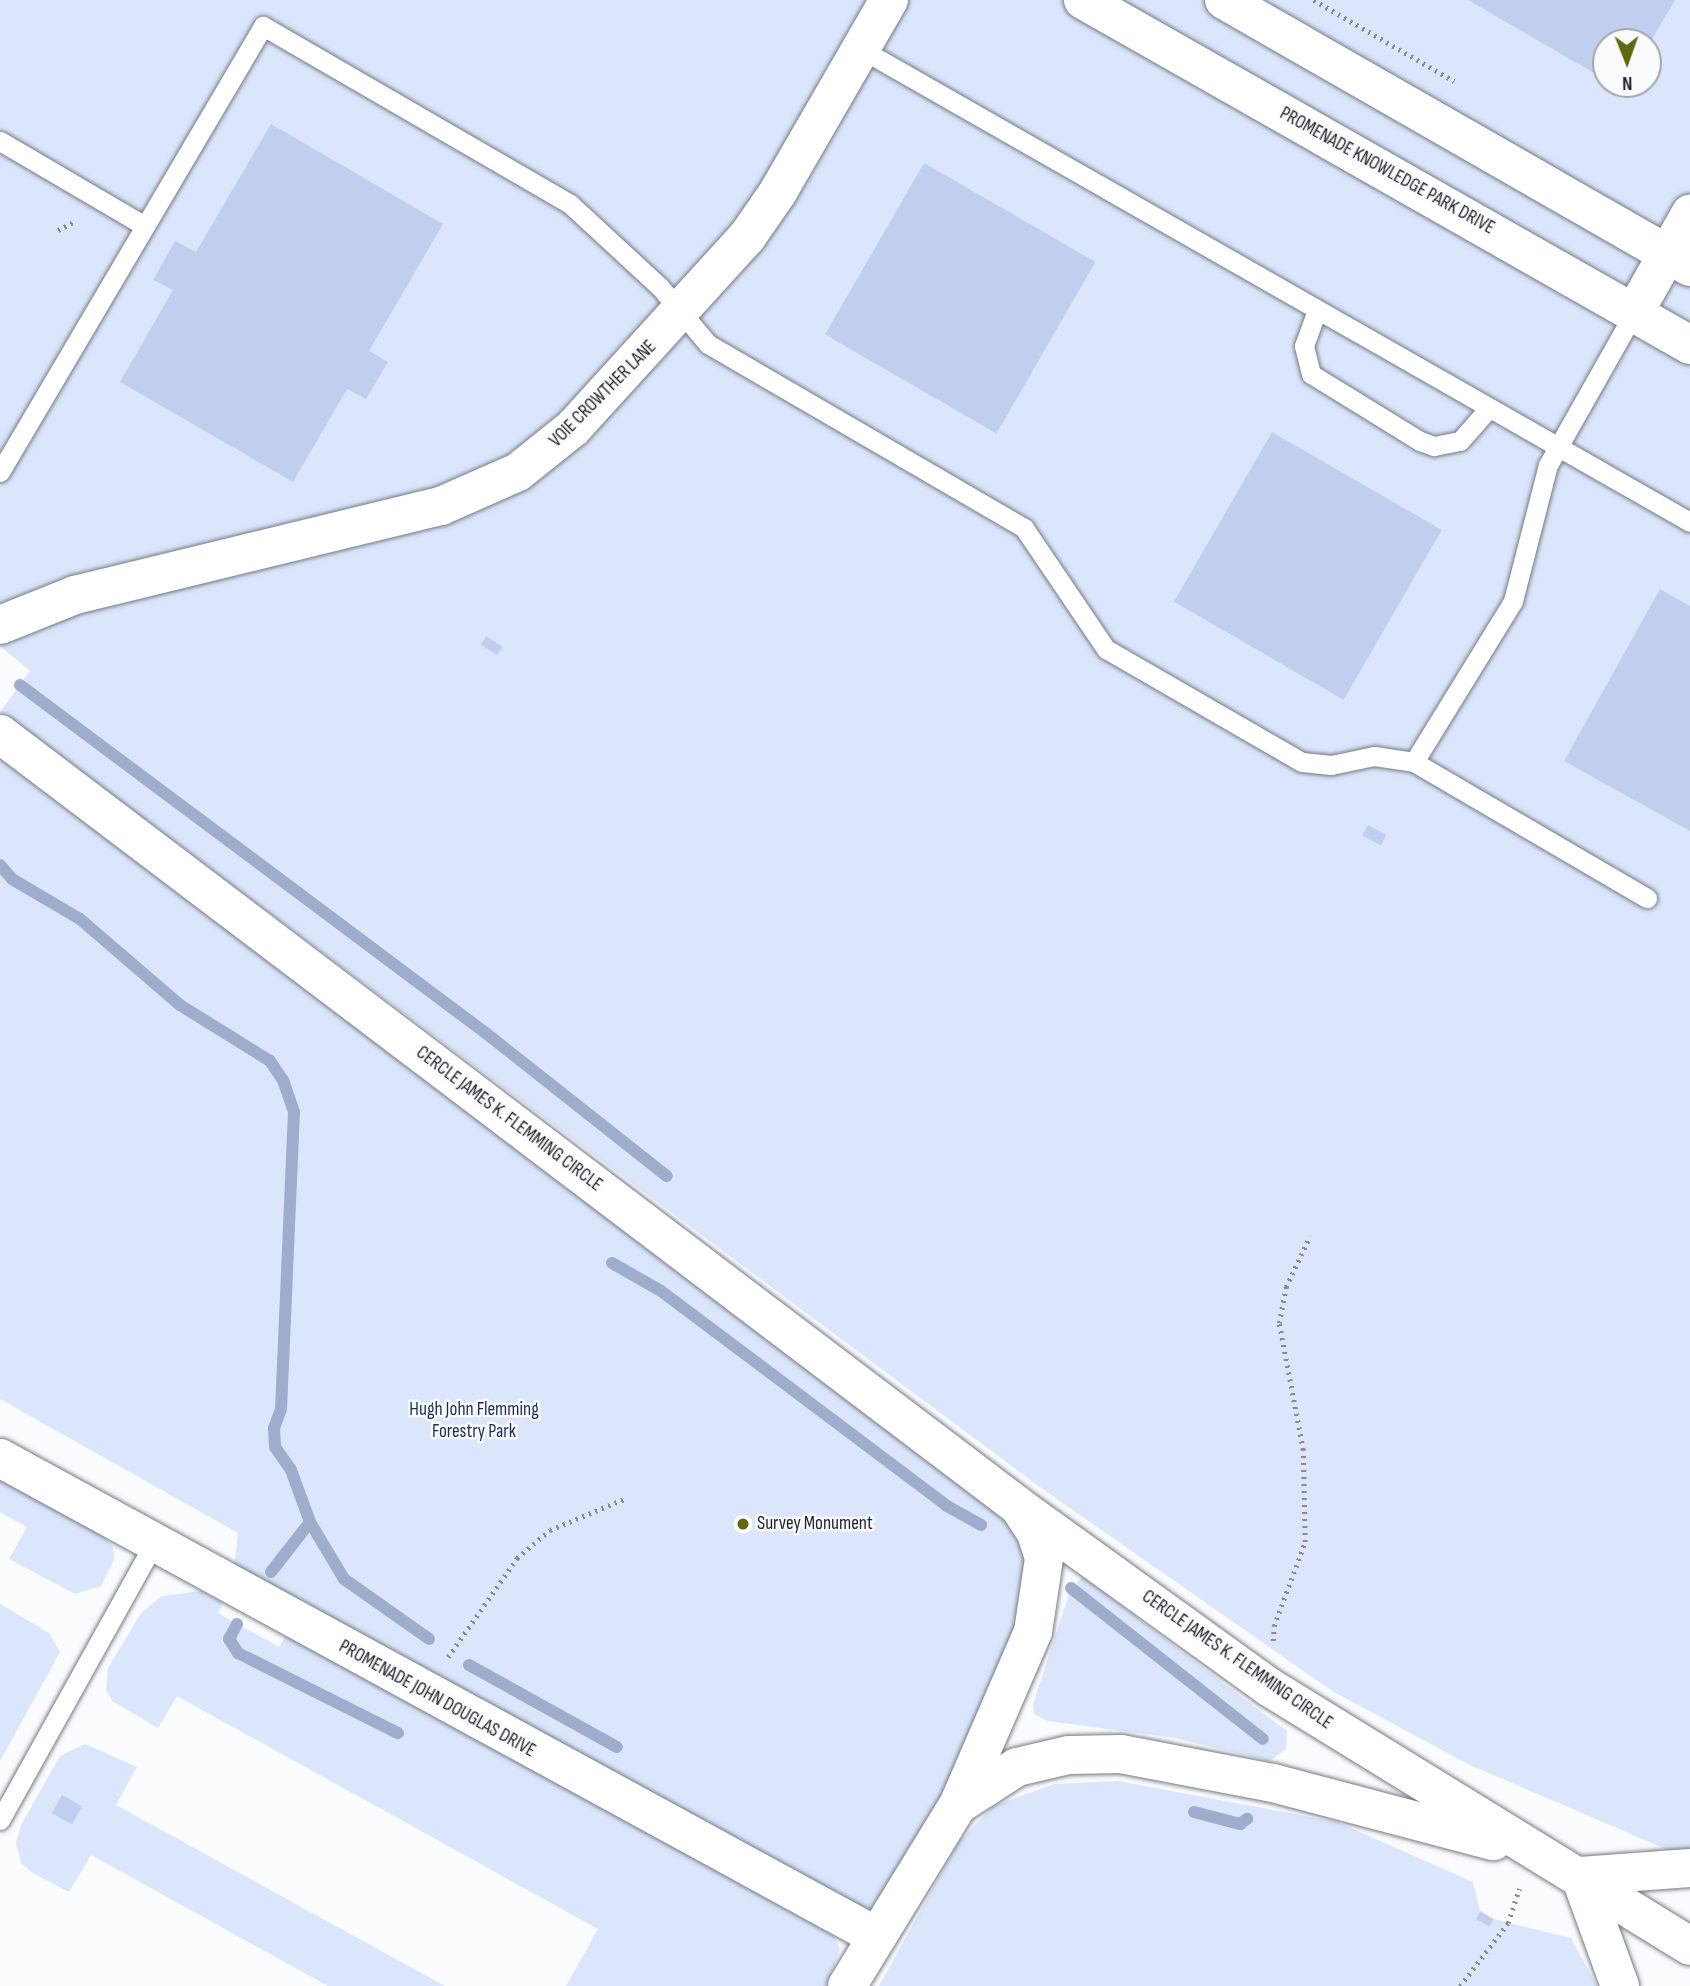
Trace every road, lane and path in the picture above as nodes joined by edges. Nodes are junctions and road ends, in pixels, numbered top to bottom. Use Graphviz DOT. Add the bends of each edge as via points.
graph roads {
  1 [pos="889,0"];
  2 [pos="1083,0"];
  3 [pos="1224,0"];
  4 [pos="861,49"];
  5 [pos="0,141"];
  6 [pos="1690,214"];
  7 [pos="145,226"];
  8 [pos="1680,260"];
  9 [pos="1317,310"];
  10 [pos="1635,311"];
  11 [pos="681,314"];
  12 [pos="1690,345"];
  13 [pos="1489,408"];
  14 [pos="1559,447"];
  15 [pos="0,472"];
  16 [pos="1690,522"];
  17 [pos="3,615"];
  18 [pos="0,734"];
  19 [pos="1414,762"];
  20 [pos="1647,898"];
  21 [pos="1310,1236"];
  22 [pos="0,1458"];
  23 [pos="624,1499"];
  24 [pos="1018,1506"];
  25 [pos="154,1543"];
  26 [pos="1269,1687"];
  27 [pos="426,1693"];
  28 [pos="958,1805"];
  29 [pos="0,1820"];
  30 [pos="1532,1850"];
  31 [pos="1690,1868"];
  32 [pos="1580,1876"];
  33 [pos="876,1936"];
  34 [pos="1690,1946"];
  35 [pos="847,1986"];
  36 [pos="1460,1986"];
  37 [pos="1620,1986"];
  1 -- 4 [label="street, VOIE CROWTHER LANE"];
  2 -- 10 [label="street, PROMENADE KNOWLEDGE PARK DRIVE"];
  3 -- 8 [label="street"];
  4 -- 9 [label="lane"];
  4 -- 11 [label="street, VOIE CROWTHER LANE" via="764,215"];
  5 -- 7 [label="lane"];
  6 -- 8 [label="street"];
  7 -- 11 [label="lane" via="263,26 557,195 639,266"];
  7 -- 15 [label="lane"];
  8 -- 10 [label="street"];
  9 -- 13 [label="lane"];
  9 -- 13 [label="lane" via="1304,346 1311,374 1420,441 1434,446 1460,442"];
  10 -- 12 [label="street, PROMENADE KNOWLEDGE PARK DRIVE"];
  10 -- 14 [label="lane"];
  11 -- 17 [label="street, VOIE CROWTHER LANE" via="548,450 481,490 396,519"];
  11 -- 19 [label="lane" via="708,344 1024,528 1107,649 1302,762 1331,765 1374,756"];
  13 -- 14 [label="lane"];
  14 -- 16 [label="lane"];
  14 -- 19 [label="lane" via="1541,487 1513,601"];
  18 -- 24 [label="street, CERCLE JAMES K. FLEMMING CIRCLE"];
  19 -- 20 [label="lane"];
  21 -- 26 [label="path" via="1286,1287 1279,1323 1303,1450 1305,1542 1274,1626"];
  22 -- 25 [label="street, PROMENADE JOHN DOUGLAS DRIVE"];
  23 -- 27 [label="path" via="550,1530 517,1558"];
  24 -- 26 [label="street, CERCLE JAMES K. FLEMMING CIRCLE"];
  24 -- 28 [label="street, CERCLE JAMES K. FLEMMING CIRCLE" via="1036,1533 1044,1558 1042,1595 1018,1674"];
  25 -- 27 [label="street, PROMENADE JOHN DOUGLAS DRIVE"];
  25 -- 29 [label="lane"];
  26 -- 30 [label="street, CERCLE JAMES K. FLEMMING CIRCLE"];
  27 -- 33 [label="street, PROMENADE JOHN DOUGLAS DRIVE"];
  28 -- 30 [label="street, CERCLE JAMES K. FLEMMING CIRCLE" via="1017,1767 1069,1755 1121,1754 1273,1783"];
  28 -- 33 [label="street, CERCLE JAMES K. FLEMMING CIRCLE"];
  30 -- 32 [label="street, CERCLE JAMES K. FLEMMING CIRCLE"];
  30 -- 36 [label="path" via="1508,1923"];
  31 -- 32 [label="street"];
  32 -- 34 [label="street, CERCLE JAMES K. FLEMMING CIRCLE"];
  32 -- 37 [label="street"];
  33 -- 35 [label="street, CERCLE JAMES K. FLEMMING CIRCLE"];
}
